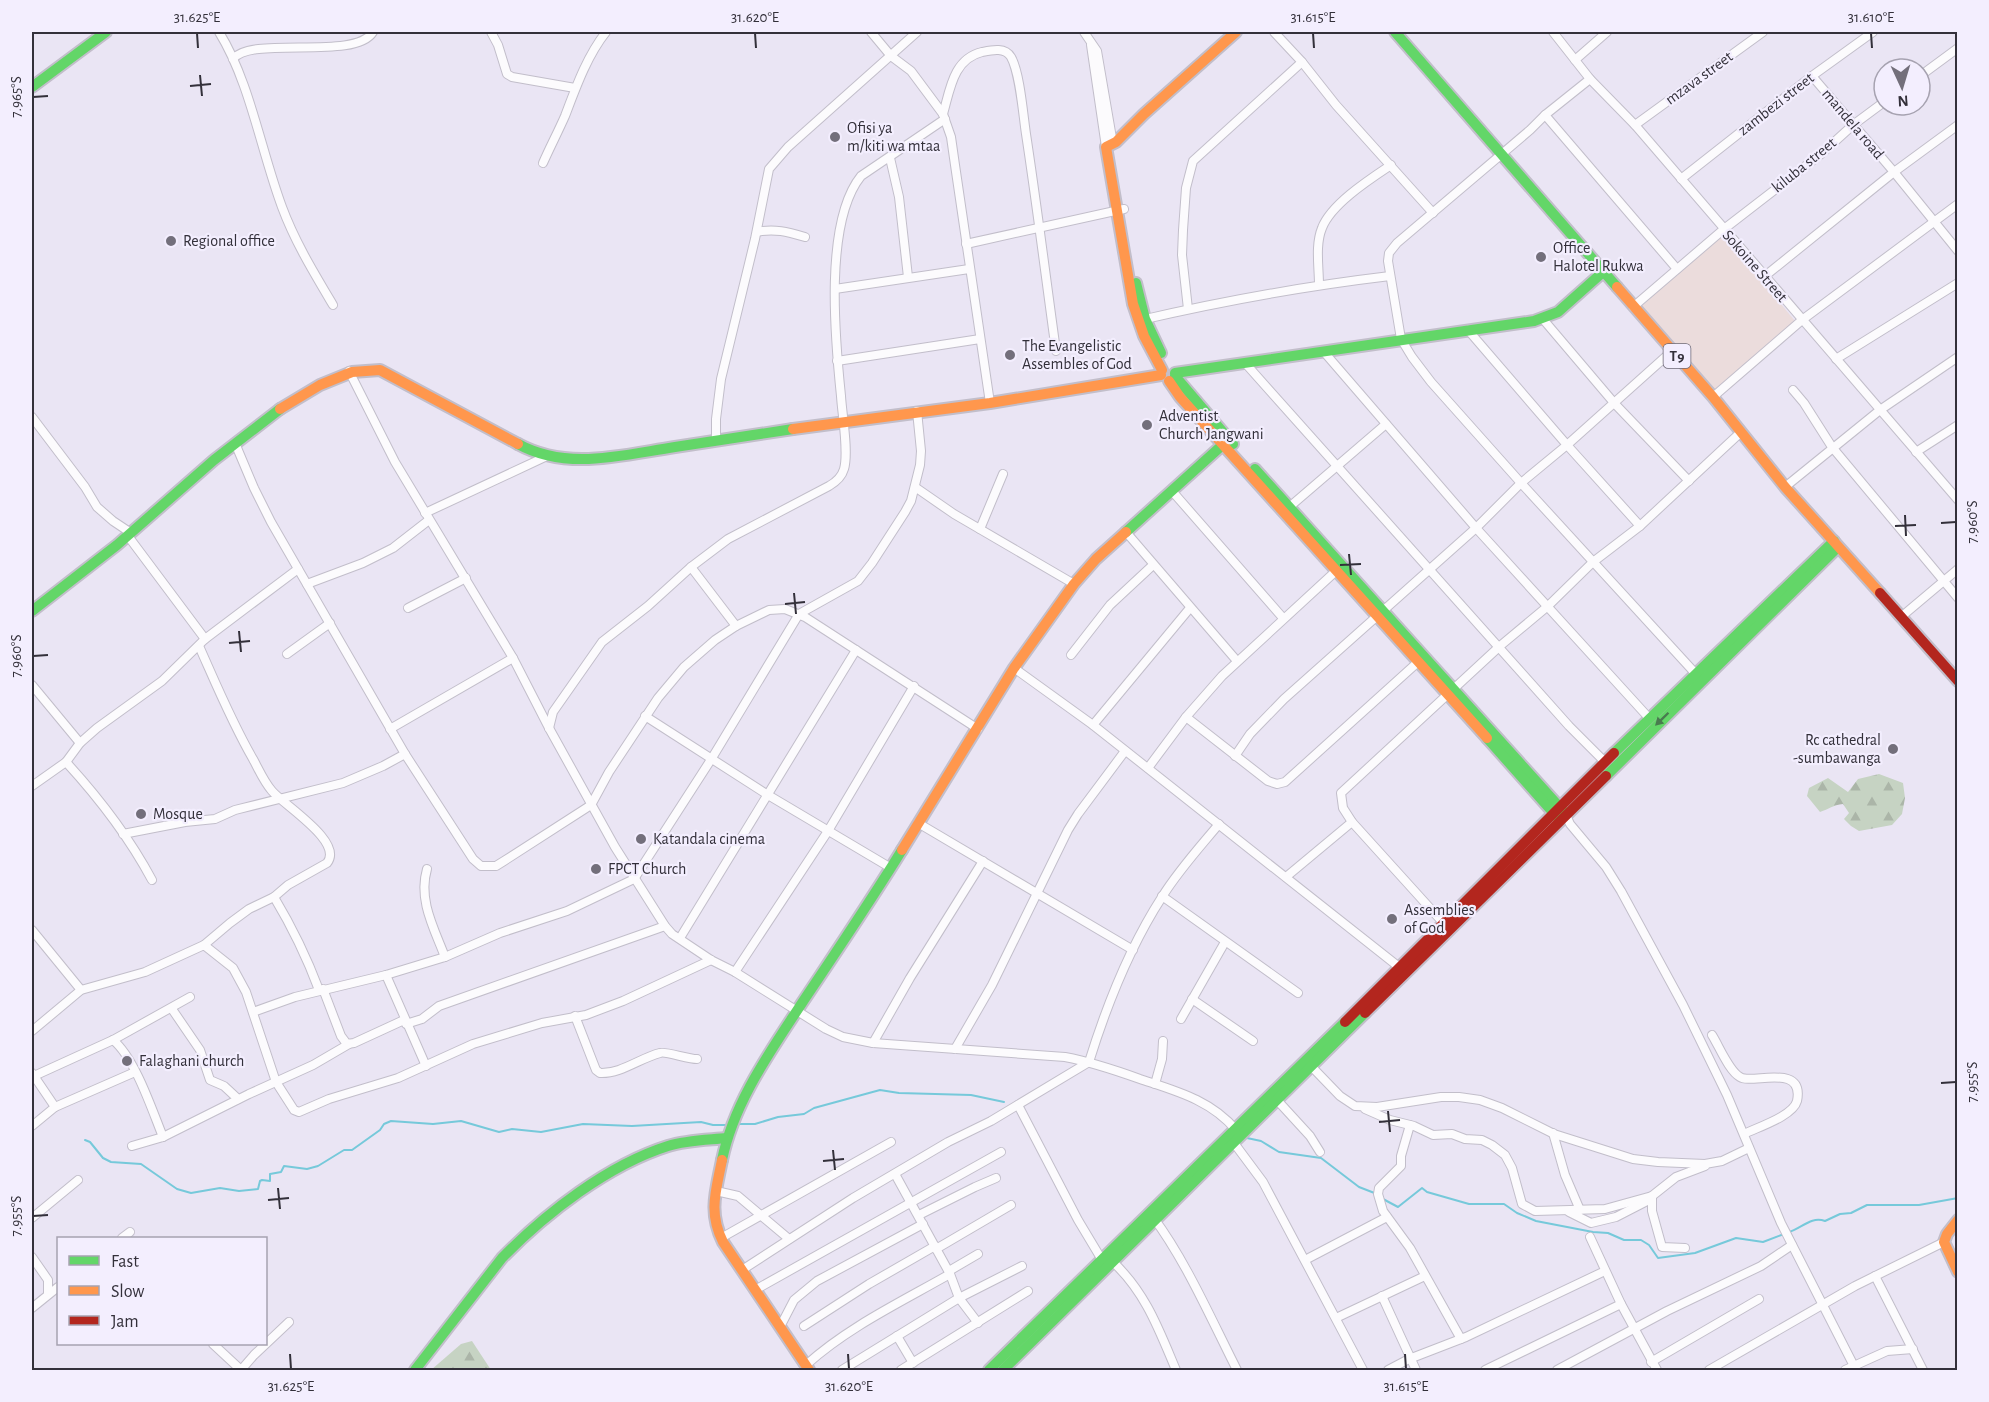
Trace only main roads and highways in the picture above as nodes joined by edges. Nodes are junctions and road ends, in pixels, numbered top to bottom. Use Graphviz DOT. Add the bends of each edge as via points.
graph roads {
  1 [pos="106,32"];
  2 [pos="1236,32"];
  3 [pos="1395,32"];
  4 [pos="32,87"];
  5 [pos="1603,272"];
  6 [pos="1168,374"];
  7 [pos="1226,442"];
  8 [pos="1286,509"];
  9 [pos="1837,544"];
  10 [pos="32,611"];
  11 [pos="1380,613"];
  12 [pos="1958,681"];
  13 [pos="1451,693"];
  14 [pos="1562,816"];
  15 [pos="1446,926"];
  16 [pos="731,1129"];
  17 [pos="1153,1216"];
  18 [pos="1958,1220"];
  19 [pos="1108,1261"];
  20 [pos="1958,1272"];
  21 [pos="807,1368"];
  22 [pos="415,1371"];
  23 [pos="989,1371"];
  24 [pos="1003,1371"];
  1 -- 4 [label="main road"];
  2 -- 6 [label="main road" via="1109,145 1141,320"];
  3 -- 5 [label="main road, T9"];
  5 -- 6 [label="main road" via="1558,312 1534,321"];
  5 -- 9 [label="main road, T9"];
  6 -- 7 [label="main road" via="1180,397"];
  6 -- 10 [label="main road" via="990,403 598,459 567,460 530,452 387,373 369,368 349,371 289,402"];
  7 -- 8 [label="main road"];
  7 -- 16 [label="main road" via="1096,559 1074,584 1014,668 750,1086"];
  8 -- 11 [label="main road"];
  8 -- 11 [label="main road" via="1336,571"];
  9 -- 12 [label="main road, T9"];
  9 -- 14 [label="main road, one-way"];
  9 -- 14 [label="main road" via="1649,718 1605,762"];
  11 -- 13 [label="main road"];
  11 -- 13 [label="main road" via="1418,662"];
  13 -- 14 [label="main road"];
  14 -- 15 [label="main road"];
  15 -- 17 [label="main road" via="1277,1100"];
  15 -- 17 [label="main road" via="1399,967"];
  16 -- 21 [label="main road" via="716,1191 714,1218 721,1238"];
  16 -- 22 [label="main road" via="637,1158 524,1236 502,1257"];
  17 -- 19 [label="main road"];
  18 -- 20 [label="main road" via="1944,1242"];
  19 -- 23 [label="main road"];
  19 -- 24 [label="main road"];
}
